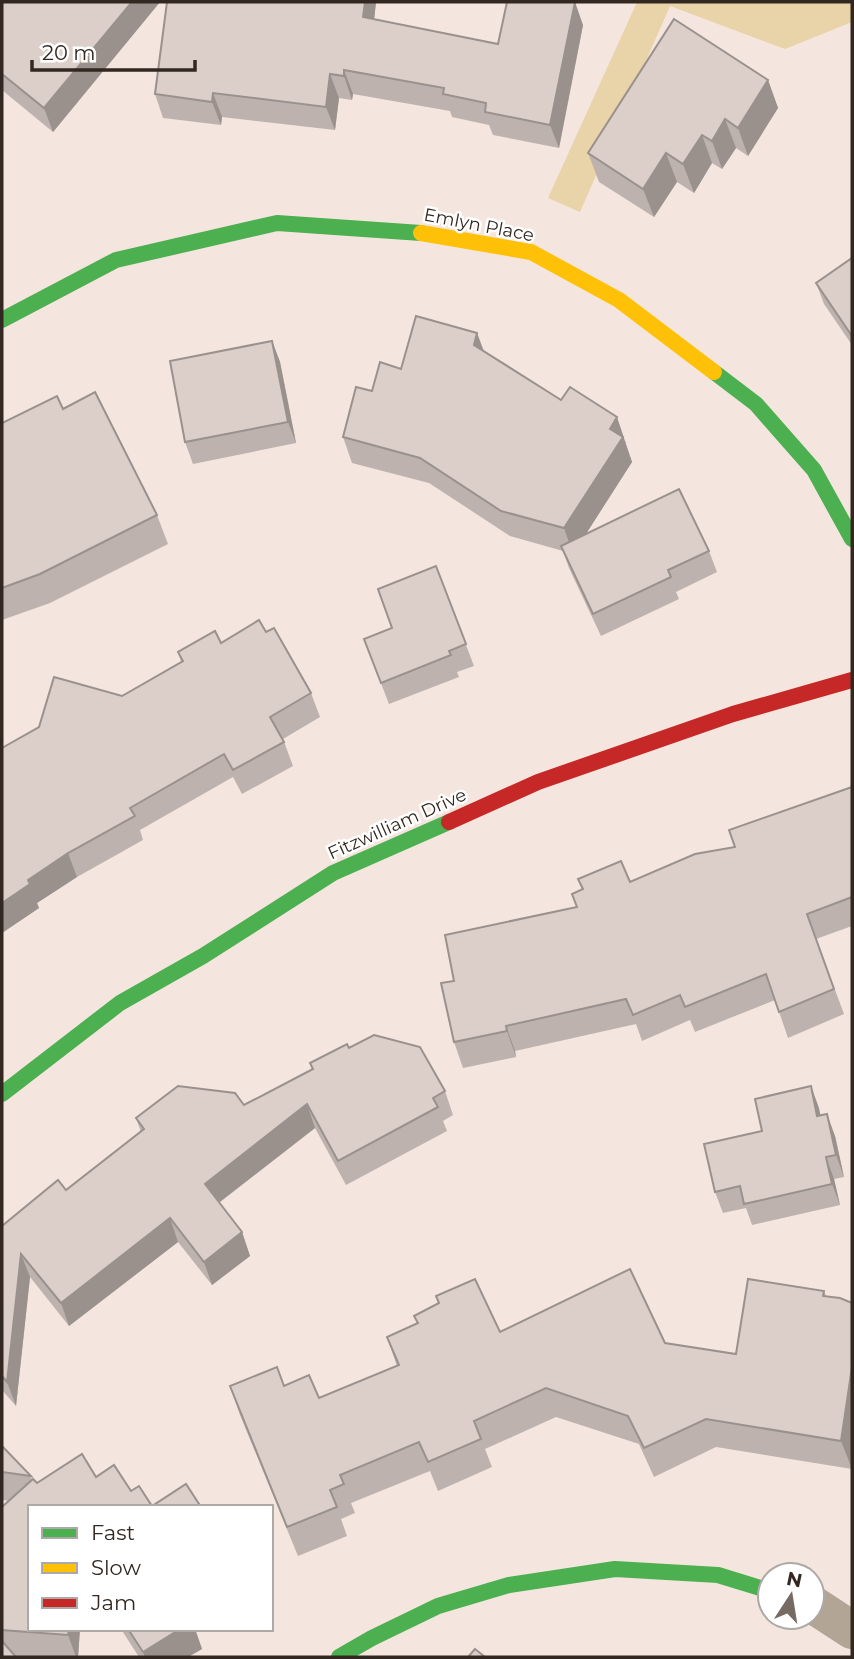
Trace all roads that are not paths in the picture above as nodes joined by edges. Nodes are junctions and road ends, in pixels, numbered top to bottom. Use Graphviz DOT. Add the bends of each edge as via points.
graph roads {
  1 [pos="2,320"];
  2 [pos="852,539"];
  3 [pos="852,680"];
  4 [pos="2,1094"];
  5 [pos="756,1587"];
  6 [pos="826,1613"];
  7 [pos="852,1630"];
  8 [pos="339,1657"];
  1 -- 2 [label="street, Emlyn Place" via="116,260 276,223 407,231 531,252 619,300 756,404 814,470"];
  3 -- 4 [label="street, Fitzwilliam Drive" via="733,714 538,782 333,873 203,957 120,1003"];
  5 -- 8 [label="street" via="718,1575 615,1569 509,1585 438,1606"];
  6 -- 7 [label="street"];
}
